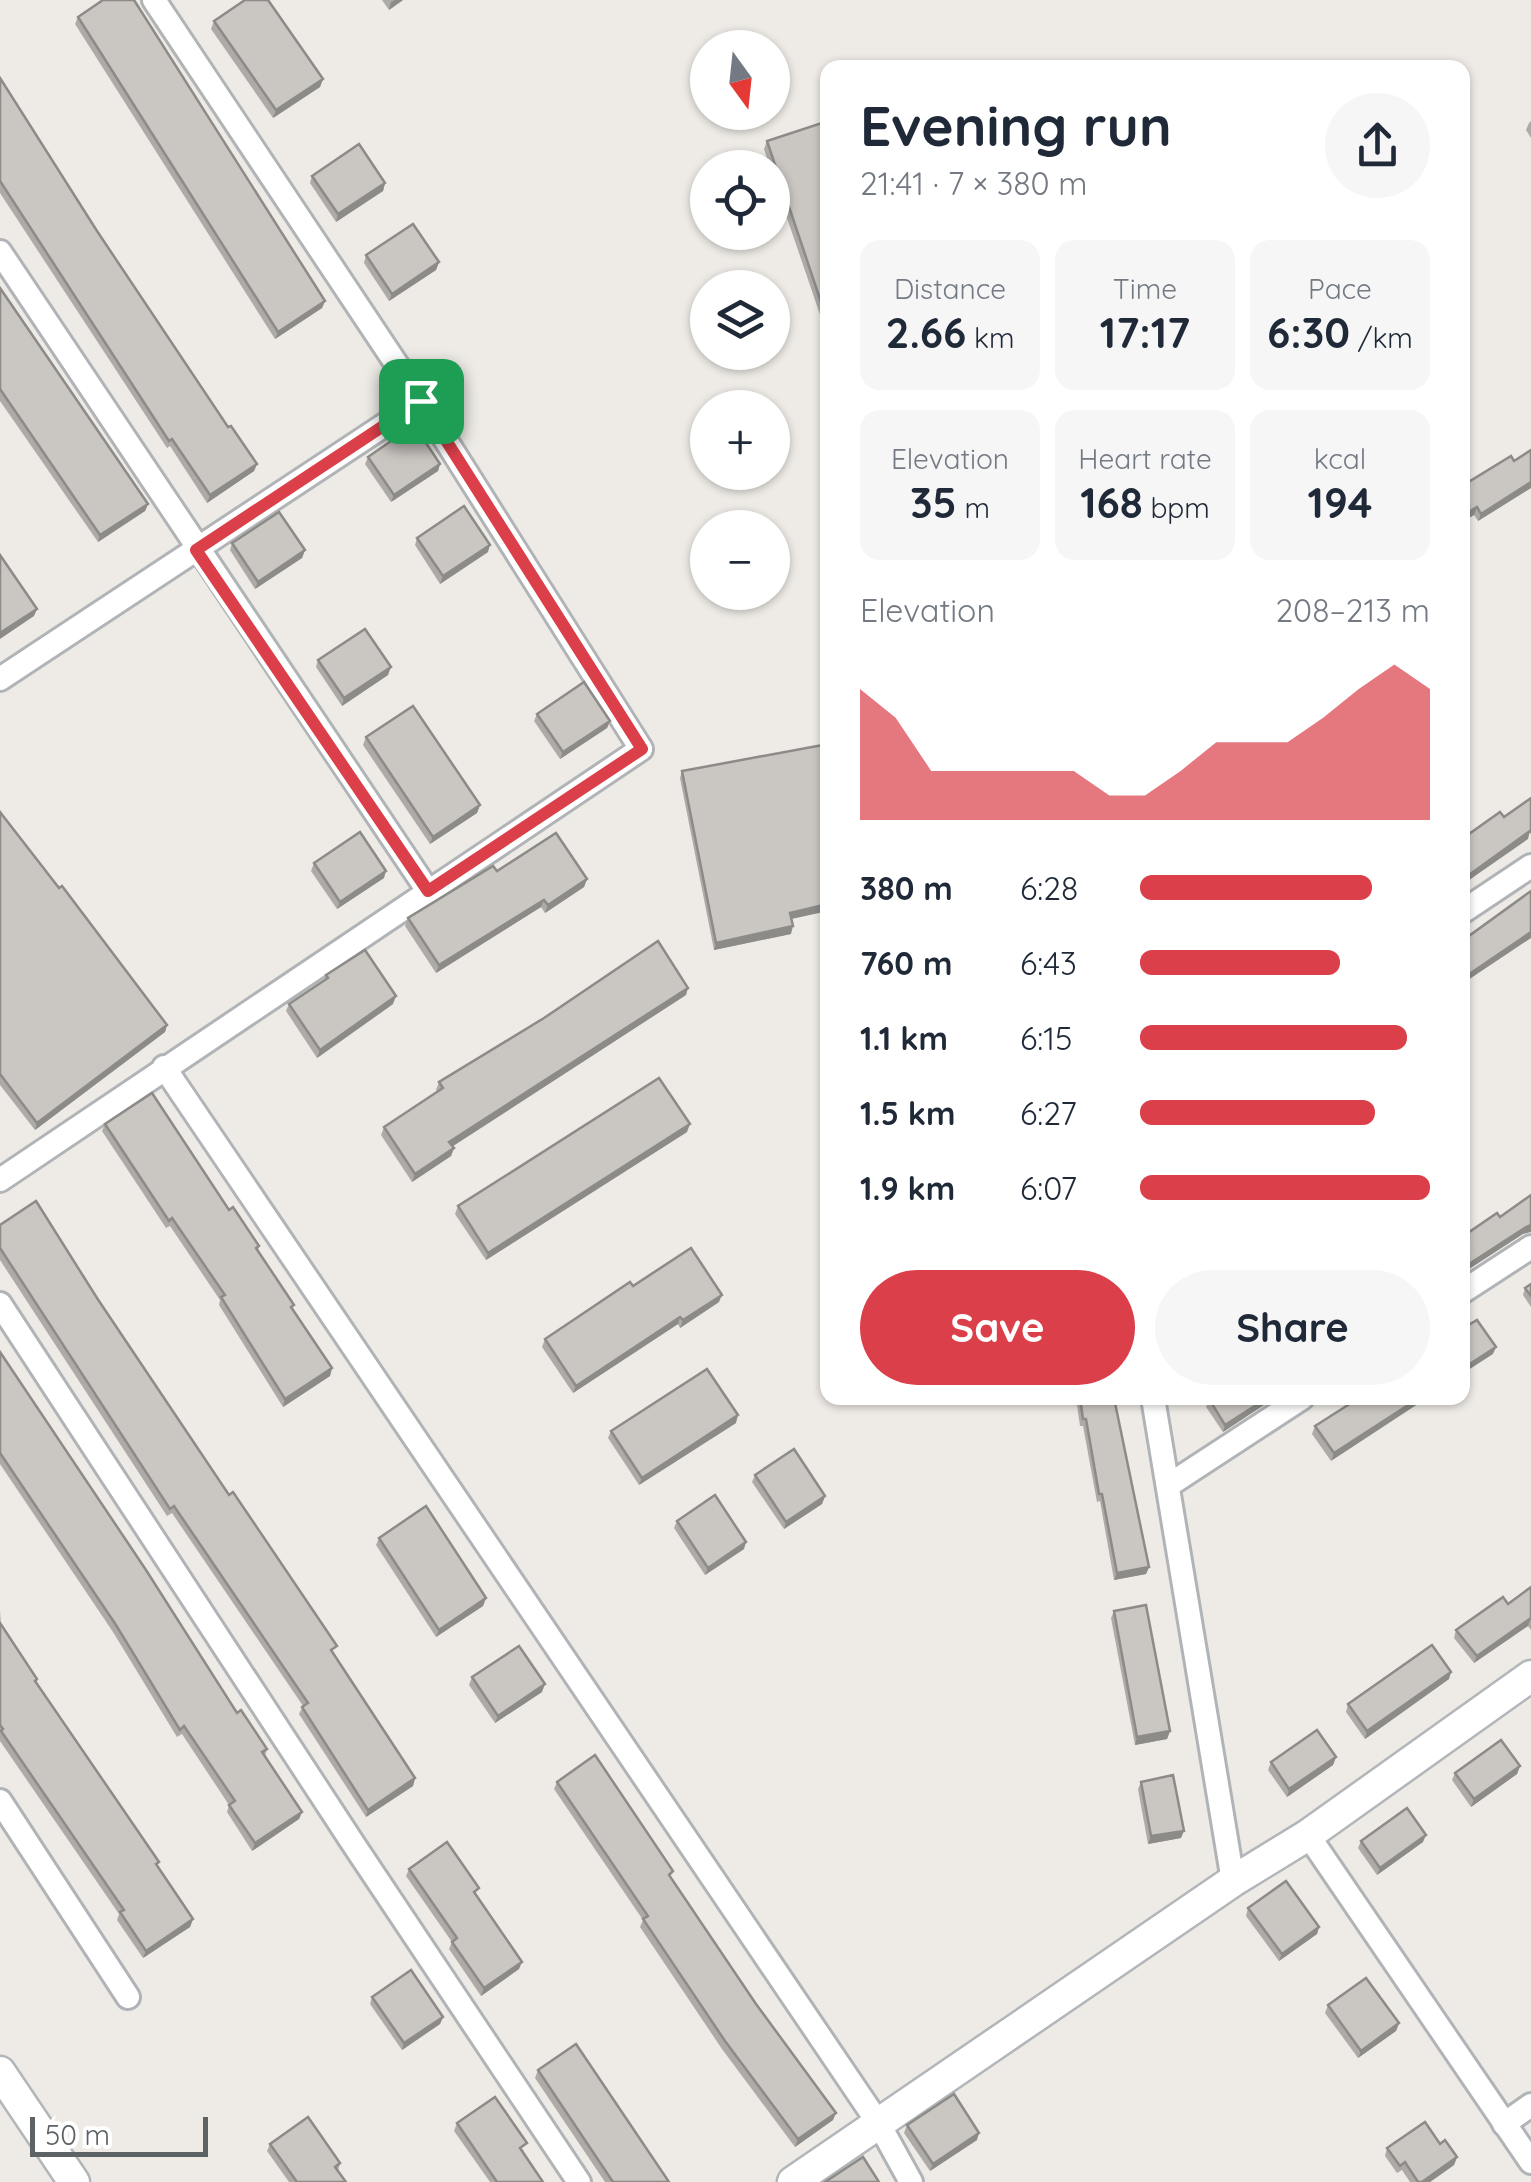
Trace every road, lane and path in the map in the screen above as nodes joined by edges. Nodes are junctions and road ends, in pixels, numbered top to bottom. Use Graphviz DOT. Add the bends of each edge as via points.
graph roads {
  1 [pos="154,0"];
  2 [pos="0,252"];
  3 [pos="421,401"];
  4 [pos="196,550"];
  5 [pos="0,679"];
  6 [pos="1531,866"];
  7 [pos="428,891"];
  8 [pos="1470,907"];
  9 [pos="164,1067"];
  10 [pos="0,1180"];
  11 [pos="1531,1247"];
  12 [pos="1470,1287"];
  13 [pos="0,1304"];
  14 [pos="1154,1405"];
  15 [pos="1291,1405"];
  16 [pos="1169,1485"];
  17 [pos="1531,1676"];
  18 [pos="0,1800"];
  19 [pos="1308,1835"];
  20 [pos="1232,1881"];
  21 [pos="128,1996"];
  22 [pos="0,2072"];
  23 [pos="1531,2105"];
  24 [pos="879,2124"];
  25 [pos="1504,2124"];
  26 [pos="1531,2162"];
  27 [pos="74,2182"];
  28 [pos="579,2182"];
  29 [pos="793,2182"];
  30 [pos="910,2182"];
  1 -- 3 [label="street"];
  2 -- 4 [label="street"];
  3 -- 4 [label="street"];
  3 -- 7 [label="street" via="642,749"];
  4 -- 5 [label="street"];
  4 -- 7 [label="street"];
  6 -- 8 [label="street"];
  7 -- 9 [label="street"];
  9 -- 10 [label="street"];
  9 -- 24 [label="street"];
  11 -- 12 [label="street"];
  13 -- 28 [label="street"];
  14 -- 16 [label="street"];
  15 -- 16 [label="street"];
  16 -- 20 [label="street"];
  17 -- 19 [label="street"];
  18 -- 21 [label="street"];
  19 -- 20 [label="street"];
  19 -- 25 [label="street"];
  20 -- 24 [label="street"];
  22 -- 27 [label="street"];
  23 -- 25 [label="street"];
  24 -- 29 [label="street"];
  24 -- 30 [label="street"];
  25 -- 26 [label="street"];
}
